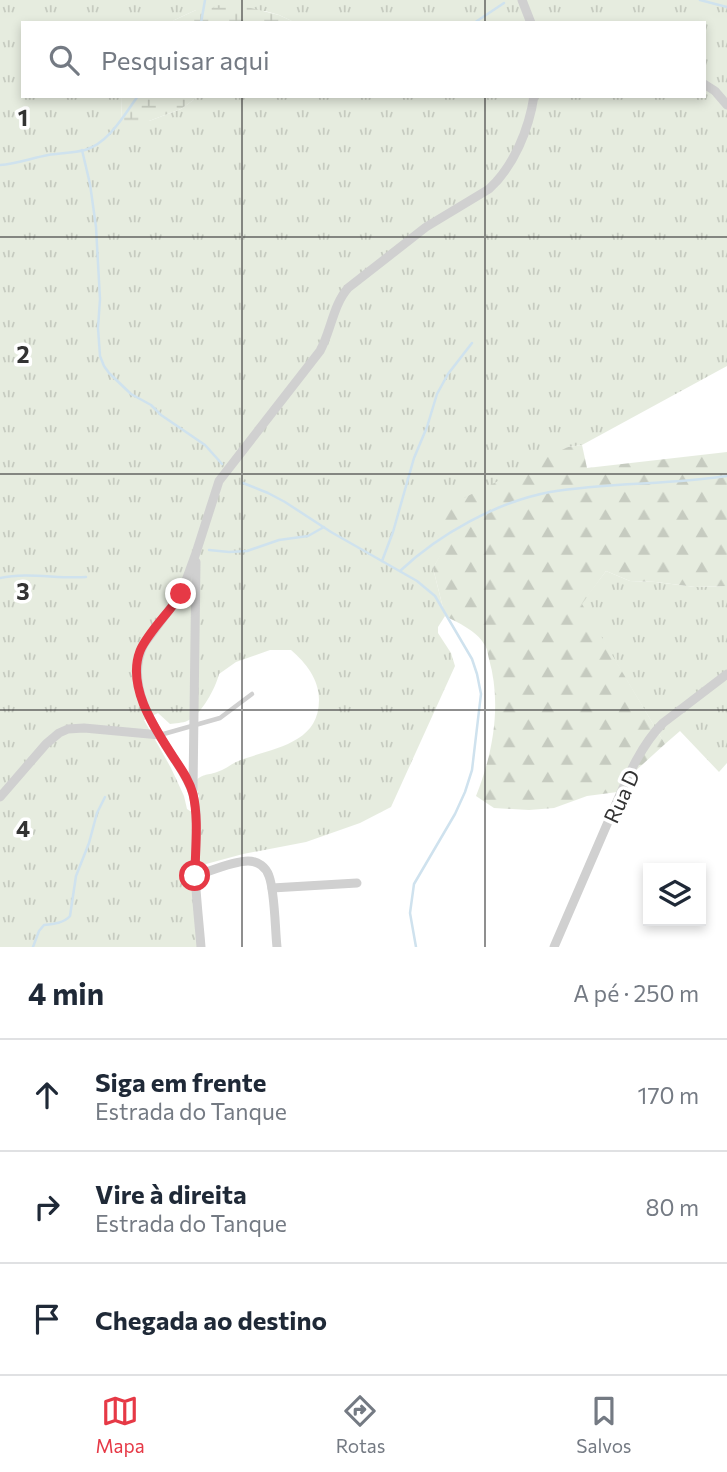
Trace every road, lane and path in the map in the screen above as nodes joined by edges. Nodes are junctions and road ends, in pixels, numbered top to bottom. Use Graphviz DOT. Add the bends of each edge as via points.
graph roads {
  1 [pos="522,0"];
  2 [pos="530,21"];
  3 [pos="706,85"];
  4 [pos="533,98"];
  5 [pos="727,105"];
  6 [pos="196,553"];
  7 [pos="727,674"];
  8 [pos="252,694"];
  9 [pos="193,726"];
  10 [pos="160,735"];
  11 [pos="193,794"];
  12 [pos="0,797"];
  13 [pos="195,876"];
  14 [pos="357,883"];
  15 [pos="272,888"];
  16 [pos="201,947"];
  17 [pos="277,947"];
  18 [pos="554,947"];
  1 -- 2 [label="street"];
  3 -- 5 [label="street"];
  4 -- 6 [label="street" via="515,155 498,181 426,227 348,288 320,351 219,481"];
  6 -- 9 [label="street"];
  6 -- 10 [label="street" via="181,594 144,644 138,661 140,694"];
  7 -- 18 [label="street, Rua D" via="663,723 644,746"];
  8 -- 9 [label="lane" via="220,718"];
  9 -- 10 [label="lane"];
  9 -- 11 [label="street"];
  10 -- 11 [label="street"];
  10 -- 12 [label="street" via="68,729 46,744"];
  11 -- 13 [label="street"];
  13 -- 15 [label="street" via="251,861 265,869"];
  13 -- 16 [label="street"];
  14 -- 15 [label="street"];
  15 -- 17 [label="street"];
}
